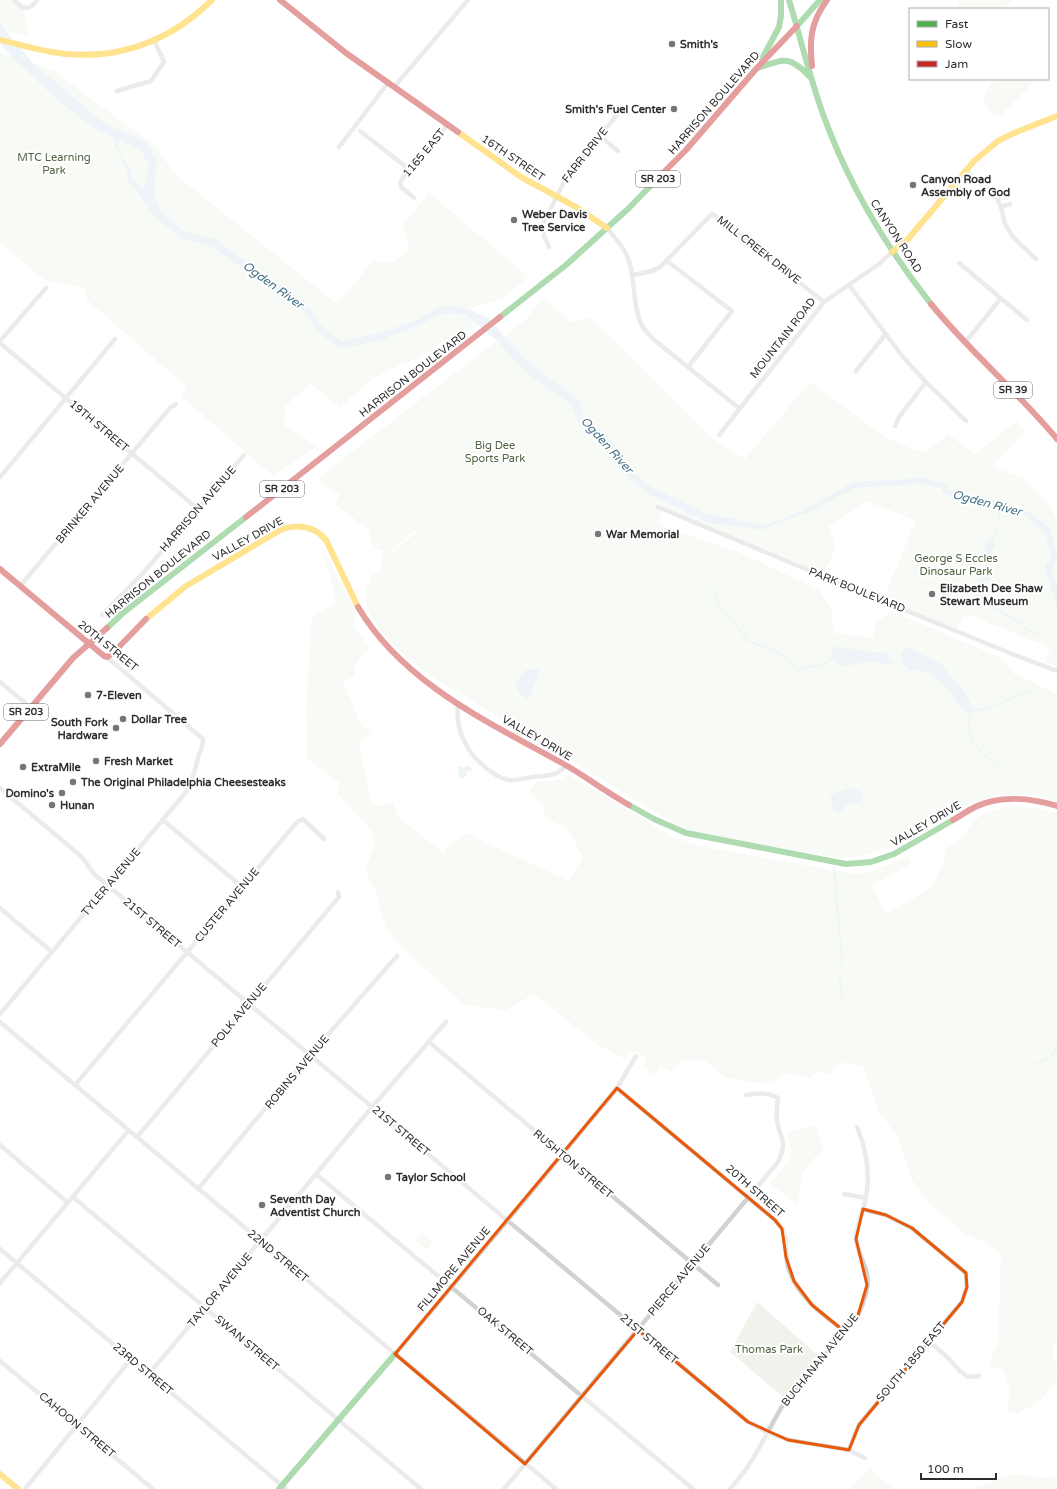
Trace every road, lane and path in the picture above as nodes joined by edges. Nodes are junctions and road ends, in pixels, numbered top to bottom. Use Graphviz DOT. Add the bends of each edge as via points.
graph roads {
  1 [pos="14,0"];
  2 [pos="36,0"];
  3 [pos="212,0"];
  4 [pos="280,0"];
  5 [pos="468,0"];
  6 [pos="781,0"];
  7 [pos="789,0"];
  8 [pos="820,0"];
  9 [pos="827,0"];
  10 [pos="796,26"];
  11 [pos="0,40"];
  12 [pos="154,40"];
  13 [pos="756,69"];
  14 [pos="813,80"];
  15 [pos="391,85"];
  16 [pos="117,90"];
  17 [pos="621,110"];
  18 [pos="1057,116"];
  19 [pos="447,125"];
  20 [pos="360,131"];
  21 [pos="600,136"];
  22 [pos="339,147"];
  23 [pos="618,151"];
  24 [pos="410,170"];
  25 [pos="966,171"];
  26 [pos="556,196"];
  27 [pos="414,198"];
  28 [pos="1010,204"];
  29 [pos="1001,207"];
  30 [pos="606,228"];
  31 [pos="549,247"];
  32 [pos="892,252"];
  33 [pos="1036,259"];
  34 [pos="666,260"];
  35 [pos="959,263"];
  36 [pos="633,275"];
  37 [pos="848,285"];
  38 [pos="46,288"];
  39 [pos="1001,298"];
  40 [pos="824,302"];
  41 [pos="1027,320"];
  42 [pos="885,335"];
  43 [pos="115,339"];
  44 [pos="0,342"];
  45 [pos="965,343"];
  46 [pos="688,367"];
  47 [pos="856,371"];
  48 [pos="926,382"];
  49 [pos="66,398"];
  50 [pos="176,404"];
  51 [pos="740,408"];
  52 [pos="966,421"];
  53 [pos="895,426"];
  54 [pos="719,435"];
  55 [pos="1057,440"];
  56 [pos="132,454"];
  57 [pos="244,455"];
  58 [pos="0,477"];
  59 [pos="658,507"];
  60 [pos="198,509"];
  61 [pos="0,569"];
  62 [pos="20,586"];
  63 [pos="102,615"];
  64 [pos="89,644"];
  65 [pos="107,657"];
  66 [pos="1057,671"];
  67 [pos="0,682"];
  68 [pos="458,703"];
  69 [pos="30,707"];
  70 [pos="203,739"];
  71 [pos="0,744"];
  72 [pos="566,766"];
  73 [pos="0,788"];
  74 [pos="1057,806"];
  75 [pos="163,820"];
  76 [pos="324,839"];
  77 [pos="108,886"];
  78 [pos="242,887"];
  79 [pos="338,892"];
  80 [pos="0,908"];
  81 [pos="52,952"];
  82 [pos="187,952"];
  83 [pos="397,956"];
  84 [pos="249,1004"];
  85 [pos="0,1014"];
  86 [pos="0,1022"];
  87 [pos="446,1022"];
  88 [pos="429,1042"];
  89 [pos="310,1056"];
  90 [pos="636,1056"];
  91 [pos="75,1085"];
  92 [pos="617,1088"];
  93 [pos="746,1095"];
  94 [pos="372,1107"];
  95 [pos="857,1127"];
  96 [pos="129,1130"];
  97 [pos="137,1137"];
  98 [pos="0,1145"];
  99 [pos="562,1154"];
  100 [pos="316,1174"];
  101 [pos="198,1189"];
  102 [pos="844,1194"];
  103 [pos="73,1197"];
  104 [pos="748,1198"];
  105 [pos="866,1198"];
  106 [pos="68,1203"];
  107 [pos="863,1209"];
  108 [pos="507,1221"];
  109 [pos="260,1241"];
  110 [pos="0,1249"];
  111 [pos="17,1263"];
  112 [pos="693,1264"];
  113 [pos="0,1283"];
  114 [pos="718,1285"];
  115 [pos="451,1287"];
  116 [pos="205,1307"];
  117 [pos="638,1330"];
  118 [pos="844,1331"];
  119 [pos="929,1341"];
  120 [pos="395,1354"];
  121 [pos="131,1359"];
  122 [pos="0,1360"];
  123 [pos="149,1374"];
  124 [pos="979,1376"];
  125 [pos="582,1396"];
  126 [pos="338,1419"];
  127 [pos="77,1425"];
  128 [pos="767,1432"];
  129 [pos="849,1450"];
  130 [pos="865,1458"];
  131 [pos="525,1464"];
  132 [pos="0,1474"];
  133 [pos="282,1488"];
  134 [pos="18,1489"];
  135 [pos="25,1489"];
  136 [pos="153,1489"];
  137 [pos="421,1489"];
  138 [pos="504,1489"];
  139 [pos="556,1489"];
  140 [pos="693,1489"];
  141 [pos="730,1489"];
  1 -- 2 [label="street" via="27,8"];
  3 -- 12 [label="main road" via="184,24"];
  4 -- 15 [label="main road, 16TH STREET"];
  5 -- 15 [label="street"];
  6 -- 13 [label="main road" via="779,27"];
  7 -- 10 [label="main road, CANYON ROAD / SR 39"];
  8 -- 10 [label="main road, HARRISON BOULEVARD"];
  9 -- 14 [label="main road" via="814,19 811,32"];
  10 -- 13 [label="main road, HARRISON BOULEVARD / SR 203"];
  10 -- 14 [label="main road, CANYON ROAD / SR 39"];
  11 -- 12 [label="main road" via="64,54 90,55 128,49"];
  12 -- 16 [label="street" via="164,62 151,81"];
  13 -- 14 [label="main road" via="789,60"];
  13 -- 30 [label="main road, HARRISON BOULEVARD / SR 203" via="686,150"];
  14 -- 32 [label="main road, CANYON ROAD / SR 39" via="826,123 841,158 862,201"];
  15 -- 19 [label="main road, 16TH STREET"];
  15 -- 22 [label="street"];
  17 -- 21 [label="street, FARR DRIVE"];
  18 -- 25 [label="main road, MOUNTAIN ROAD" via="1014,132 998,141"];
  19 -- 24 [label="street, 1165 EAST"];
  19 -- 26 [label="main road, 16TH STREET" via="521,178"];
  20 -- 24 [label="street"];
  21 -- 23 [label="street"];
  21 -- 26 [label="street, FARR DRIVE" via="567,176"];
  24 -- 27 [label="street, 1165 EAST" via="402,179 400,186"];
  25 -- 29 [label="street" via="997,198"];
  25 -- 32 [label="main road, MOUNTAIN ROAD" via="908,239"];
  26 -- 30 [label="main road, 16TH STREET" via="594,216"];
  26 -- 31 [label="street, FARR DRIVE" via="543,224 544,236"];
  28 -- 29 [label="street"];
  29 -- 33 [label="street" via="1005,224 1013,237"];
  30 -- 36 [label="street, 16TH STREET" via="624,250"];
  30 -- 64 [label="main road, HARRISON BOULEVARD / SR 203" via="566,266 148,592"];
  32 -- 37 [label="street, MOUNTAIN ROAD"];
  32 -- 45 [label="main road, CANYON ROAD / SR 39" via="933,307"];
  34 -- 36 [label="street" via="652,271"];
  34 -- 40 [label="street, MILL CREEK DRIVE" via="712,214"];
  34 -- 46 [label="street" via="732,311"];
  35 -- 39 [label="street"];
  36 -- 46 [label="street, 16TH STREET" via="638,317 643,328"];
  37 -- 40 [label="street, MOUNTAIN ROAD"];
  37 -- 42 [label="street"];
  38 -- 44 [label="street"];
  39 -- 41 [label="street"];
  39 -- 45 [label="street"];
  40 -- 51 [label="street, MOUNTAIN ROAD"];
  42 -- 47 [label="street"];
  42 -- 48 [label="street"];
  43 -- 49 [label="street"];
  44 -- 49 [label="street, 19TH STREET"];
  45 -- 55 [label="main road, CANYON ROAD / SR 39" via="1017,394"];
  46 -- 51 [label="street, 16TH STREET"];
  48 -- 52 [label="street"];
  48 -- 53 [label="street"];
  49 -- 56 [label="street, 19TH STREET"];
  49 -- 58 [label="street"];
  50 -- 56 [label="street, BRINKER AVENUE"];
  51 -- 54 [label="street, MOUNTAIN ROAD"];
  56 -- 60 [label="street, 19TH STREET"];
  56 -- 62 [label="street, BRINKER AVENUE"];
  57 -- 60 [label="street, HARRISON AVENUE"];
  59 -- 66 [label="street, PARK BOULEVARD" via="854,590"];
  60 -- 63 [label="street, HARRISON AVENUE" via="144,572"];
  61 -- 62 [label="main road, 20TH STREET"];
  62 -- 64 [label="main road, 20TH STREET"];
  64 -- 65 [label="main road, 20TH STREET"];
  64 -- 69 [label="main road, HARRISON BOULEVARD / SR 203" via="73,658"];
  65 -- 68 [label="main road, VALLEY DRIVE" via="144,620 186,586 282,529 290,526 308,526 326,540 363,615 380,640 410,670"];
  65 -- 70 [label="street, 20TH STREET"];
  67 -- 69 [label="street"];
  68 -- 72 [label="main road, VALLEY DRIVE"];
  68 -- 72 [label="street" via="456,716 468,751 495,776 509,780 558,774"];
  69 -- 71 [label="main road, HARRISON BOULEVARD / SR 203"];
  70 -- 75 [label="street, TYLER AVENUE" via="192,782"];
  72 -- 74 [label="main road, VALLEY DRIVE" via="663,825 686,834 846,864 871,862 894,854 986,802 1021,799 1043,801"];
  73 -- 77 [label="street, 21ST STREET" via="82,857 94,874"];
  75 -- 77 [label="street, TYLER AVENUE"];
  75 -- 78 [label="street"];
  76 -- 78 [label="street, CUSTER AVENUE" via="303,819 297,822"];
  77 -- 81 [label="street, TYLER AVENUE"];
  77 -- 82 [label="street, 21ST STREET"];
  78 -- 82 [label="street, CUSTER AVENUE"];
  79 -- 84 [label="street, POLK AVENUE" via="339,897"];
  80 -- 81 [label="street"];
  81 -- 85 [label="street, TYLER AVENUE"];
  82 -- 84 [label="street, 21ST STREET"];
  82 -- 91 [label="street, CUSTER AVENUE"];
  83 -- 89 [label="street, ROBINS AVENUE"];
  84 -- 89 [label="street, 21ST STREET"];
  84 -- 97 [label="street, POLK AVENUE"];
  86 -- 91 [label="street, 22ND STREET"];
  87 -- 88 [label="street, TAYLOR AVENUE"];
  88 -- 94 [label="street, TAYLOR AVENUE"];
  88 -- 99 [label="street, RUSHTON STREET"];
  89 -- 94 [label="street, 21ST STREET"];
  89 -- 101 [label="street, ROBINS AVENUE"];
  90 -- 92 [label="street, FILLMORE AVENUE"];
  91 -- 96 [label="street, 22ND STREET"];
  92 -- 99 [label="street, FILLMORE AVENUE"];
  92 -- 104 [label="street, 20TH STREET"];
  93 -- 104 [label="street, PIERCE AVENUE" via="773,1094 778,1098 776,1118 784,1139 778,1162"];
  94 -- 100 [label="street, TAYLOR AVENUE"];
  94 -- 108 [label="street, 21ST STREET"];
  95 -- 105 [label="street, BUCHANAN AVENUE" via="867,1160"];
  96 -- 97 [label="street, 22ND STREET"];
  96 -- 103 [label="street"];
  97 -- 101 [label="street, 22ND STREET"];
  98 -- 106 [label="street"];
  99 -- 108 [label="street, FILLMORE AVENUE"];
  99 -- 112 [label="street, RUSHTON STREET"];
  100 -- 109 [label="street, TAYLOR AVENUE"];
  100 -- 115 [label="street, OAK STREET"];
  101 -- 109 [label="street, 22ND STREET"];
  102 -- 105 [label="street"];
  103 -- 106 [label="street"];
  103 -- 116 [label="street, SWAN STREET"];
  104 -- 112 [label="street, PIERCE AVENUE"];
  104 -- 118 [label="street, 20TH STREET" via="782,1229 788,1269 802,1294"];
  105 -- 107 [label="street, BUCHANAN AVENUE"];
  106 -- 111 [label="street"];
  107 -- 118 [label="street, BUCHANAN AVENUE" via="856,1238 866,1271 867,1285 858,1315"];
  107 -- 119 [label="street, SOUTH 1850 EAST" via="886,1215 912,1228 966,1273 967,1287 962,1302"];
  108 -- 115 [label="street, FILLMORE AVENUE"];
  108 -- 117 [label="street, 21ST STREET"];
  109 -- 116 [label="street, TAYLOR AVENUE"];
  109 -- 120 [label="street, 22ND STREET"];
  110 -- 111 [label="street, 23RD STREET"];
  111 -- 113 [label="street"];
  111 -- 121 [label="street, 23RD STREET"];
  112 -- 114 [label="street, RUSHTON STREET"];
  112 -- 117 [label="street, PIERCE AVENUE"];
  115 -- 120 [label="street, FILLMORE AVENUE"];
  115 -- 125 [label="street, OAK STREET"];
  116 -- 123 [label="street, TAYLOR AVENUE"];
  116 -- 126 [label="street, SWAN STREET"];
  117 -- 125 [label="street, PIERCE AVENUE"];
  117 -- 128 [label="street, 21ST STREET" via="748,1422"];
  118 -- 128 [label="street, BUCHANAN AVENUE" via="781,1408"];
  119 -- 124 [label="street" via="968,1377"];
  119 -- 129 [label="street, SOUTH 1850 EAST" via="859,1425"];
  120 -- 126 [label="main road, FILLMORE AVENUE"];
  120 -- 131 [label="street, 22ND STREET"];
  121 -- 123 [label="street, 23RD STREET"];
  121 -- 127 [label="street"];
  122 -- 127 [label="street, CAHOON STREET"];
  123 -- 133 [label="street, 23RD STREET"];
  125 -- 131 [label="street, PIERCE AVENUE"];
  125 -- 140 [label="street, OAK STREET"];
  126 -- 133 [label="main road, FILLMORE AVENUE"];
  126 -- 137 [label="street, SWAN STREET"];
  127 -- 135 [label="street"];
  127 -- 136 [label="street, CAHOON STREET"];
  128 -- 129 [label="street, 21ST STREET" via="788,1440"];
  128 -- 141 [label="street, BUCHANAN AVENUE" via="754,1457"];
  129 -- 130 [label="street, 21ST STREET"];
  131 -- 138 [label="street, PIERCE AVENUE"];
  131 -- 139 [label="street, 22ND STREET"];
  132 -- 134 [label="main road"];
}
